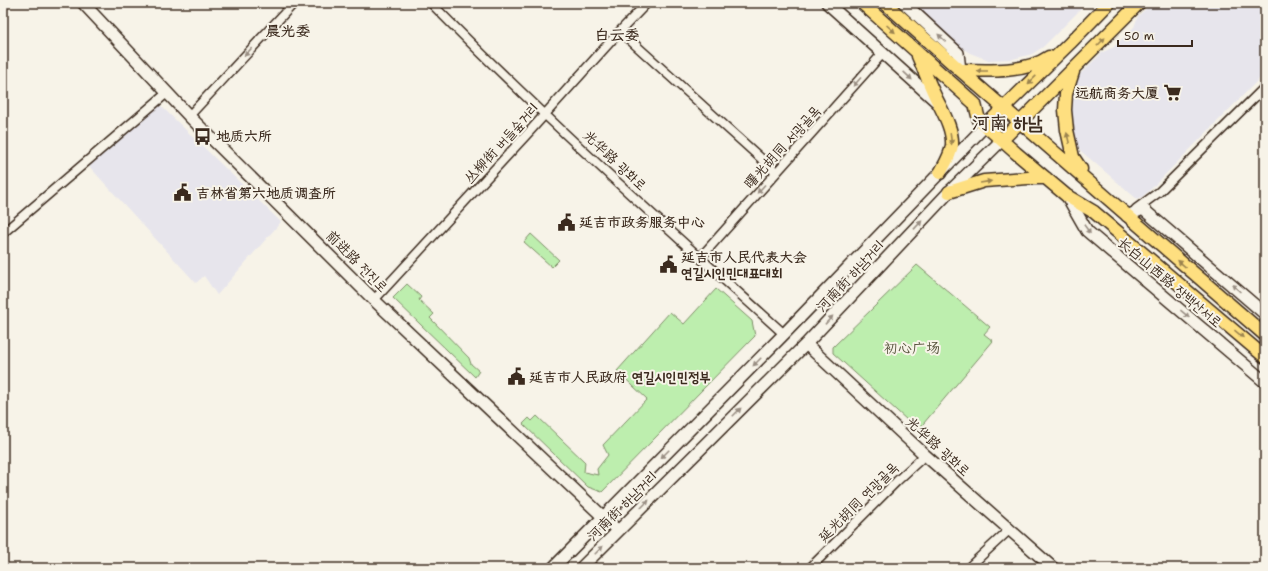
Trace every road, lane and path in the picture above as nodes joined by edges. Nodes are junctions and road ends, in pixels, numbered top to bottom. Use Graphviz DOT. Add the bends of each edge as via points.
graph roads {
  1 [pos="83,3"];
  2 [pos="294,3"];
  3 [pos="431,3"];
  4 [pos="647,3"];
  5 [pos="827,3"];
  6 [pos="862,3"];
  7 [pos="885,3"];
  8 [pos="904,3"];
  9 [pos="1109,3"];
  10 [pos="1139,3"];
  11 [pos="620,31"];
  12 [pos="1070,43"];
  13 [pos="917,52"];
  14 [pos="883,53"];
  15 [pos="960,70"];
  16 [pos="1073,70"];
  17 [pos="1265,87"];
  18 [pos="168,92"];
  19 [pos="939,105"];
  20 [pos="1003,108"];
  21 [pos="544,114"];
  22 [pos="189,116"];
  23 [pos="1020,122"];
  24 [pos="986,125"];
  25 [pos="1002,140"];
  26 [pos="776,172"];
  27 [pos="940,173"];
  28 [pos="1046,178"];
  29 [pos="1092,185"];
  30 [pos="949,192"];
  31 [pos="1067,196"];
  32 [pos="1127,216"];
  33 [pos="3,233"];
  34 [pos="700,258"];
  35 [pos="374,300"];
  36 [pos="1265,314"];
  37 [pos="784,334"];
  38 [pos="1265,335"];
  39 [pos="806,344"];
  40 [pos="1265,357"];
  41 [pos="1265,382"];
  42 [pos="925,455"];
  43 [pos="603,517"];
  44 [pos="1009,530"];
  45 [pos="618,531"];
  46 [pos="554,568"];
  47 [pos="581,568"];
  48 [pos="810,568"];
  49 [pos="968,568"];
  50 [pos="1053,568"];
  1 -- 18 [label="street, 前进路 전진로"];
  2 -- 22 [label="street, one-way"];
  3 -- 21 [label="street, 光华路 광화로"];
  4 -- 11 [label="street, 丛柳街 버들숲거리"];
  5 -- 14 [label="street"];
  6 -- 13 [label="main road, 长白山西路 장백산서로, one-way"];
  7 -- 15 [label="main road, 长白山西路 장백산서로"];
  15 -- 8 [label="street, one-way" via="958,53"];
  9 -- 12 [label="main road, 河南街 하남거리"];
  16 -- 10 [label="main road, 河南街 하남거리, one-way"];
  11 -- 21 [label="street, 丛柳街 버들숲거리"];
  11 -- 26 [label="street"];
  12 -- 15 [label="main road, one-way" via="1040,63 1027,67 984,71"];
  12 -- 20 [label="main road, 河南街 하남거리, one-way"];
  13 -- 19 [label="main road"];
  13 -- 24 [label="main road, 长白山西路 장백산서로" via="975,104 979,120"];
  14 -- 19 [label="street, one-way"];
  14 -- 26 [label="street, 曙光胡同 서광골목, one-way"];
  15 -- 20 [label="main road, 长白山西路 장백산서로"];
  16 -- 23 [label="main road, 河南街 하남거리"];
  29 -- 16 [label="main road, one-way" via="1073,157 1066,130 1066,94"];
  17 -- 32 [label="street" via="1159,192"];
  18 -- 22 [label="street, 前进路 전진로"];
  18 -- 33 [label="street"];
  19 -- 27 [label="main road, one-way" via="946,116 952,144"];
  20 -- 23 [label="main road, 长白山西路 장백산서로"];
  20 -- 24 [label="main road, 河南街 하남거리"];
  21 -- 34 [label="street, 光华路 광화로"];
  21 -- 35 [label="street, 丛柳街 버들숲거리"];
  22 -- 35 [label="street, 前进路 전진로"];
  23 -- 25 [label="main road, 河南街 하남거리"];
  23 -- 29 [label="main road, 长白山西路 장백산서로"];
  24 -- 25 [label="main road, 长白山西路 장백산서로"];
  24 -- 27 [label="street, 河南街 하남거리"];
  25 -- 28 [label="main road, 长白山西路 장백산서로"];
  25 -- 30 [label="street, 河南街 하남거리"];
  26 -- 34 [label="street, 曙光胡同 서광골목, one-way"];
  27 -- 37 [label="street, 河南街 하남거리"];
  30 -- 28 [label="main road, one-way" via="984,181"];
  28 -- 31 [label="main road, 长白山西路 장백산서로"];
  29 -- 32 [label="main road, 长白山西路 장백산서로"];
  39 -- 30 [label="street, 河南街 하남거리, one-way"];
  31 -- 40 [label="main road, 长白山西路 장백산서로, one-way" via="1094,212"];
  31 -- 41 [label="street, 长白山西路 장백산서로, one-way" via="1088,232"];
  36 -- 32 [label="street, 长白山西路 장백산서로, one-way" via="1143,209"];
  38 -- 32 [label="main road, 长白山西路 장백산서로, one-way"];
  34 -- 37 [label="street, 光华路 광화로"];
  35 -- 43 [label="street, 前进路 전진로"];
  37 -- 43 [label="street, 河南街 하남거리, one-way"];
  39 -- 42 [label="street, 光华路 광화로"];
  45 -- 39 [label="street, 河南街 하남거리, one-way"];
  42 -- 44 [label="street, 光华路 광화로"];
  42 -- 48 [label="street, 延光胡同 연광골목"];
  43 -- 45 [label="street, 前进路 전진로"];
  43 -- 46 [label="street, 河南街 하남거리"];
  44 -- 49 [label="street"];
  44 -- 50 [label="street, 光华路 광화로"];
  47 -- 45 [label="street, 河南街 하남거리, one-way"];
}
